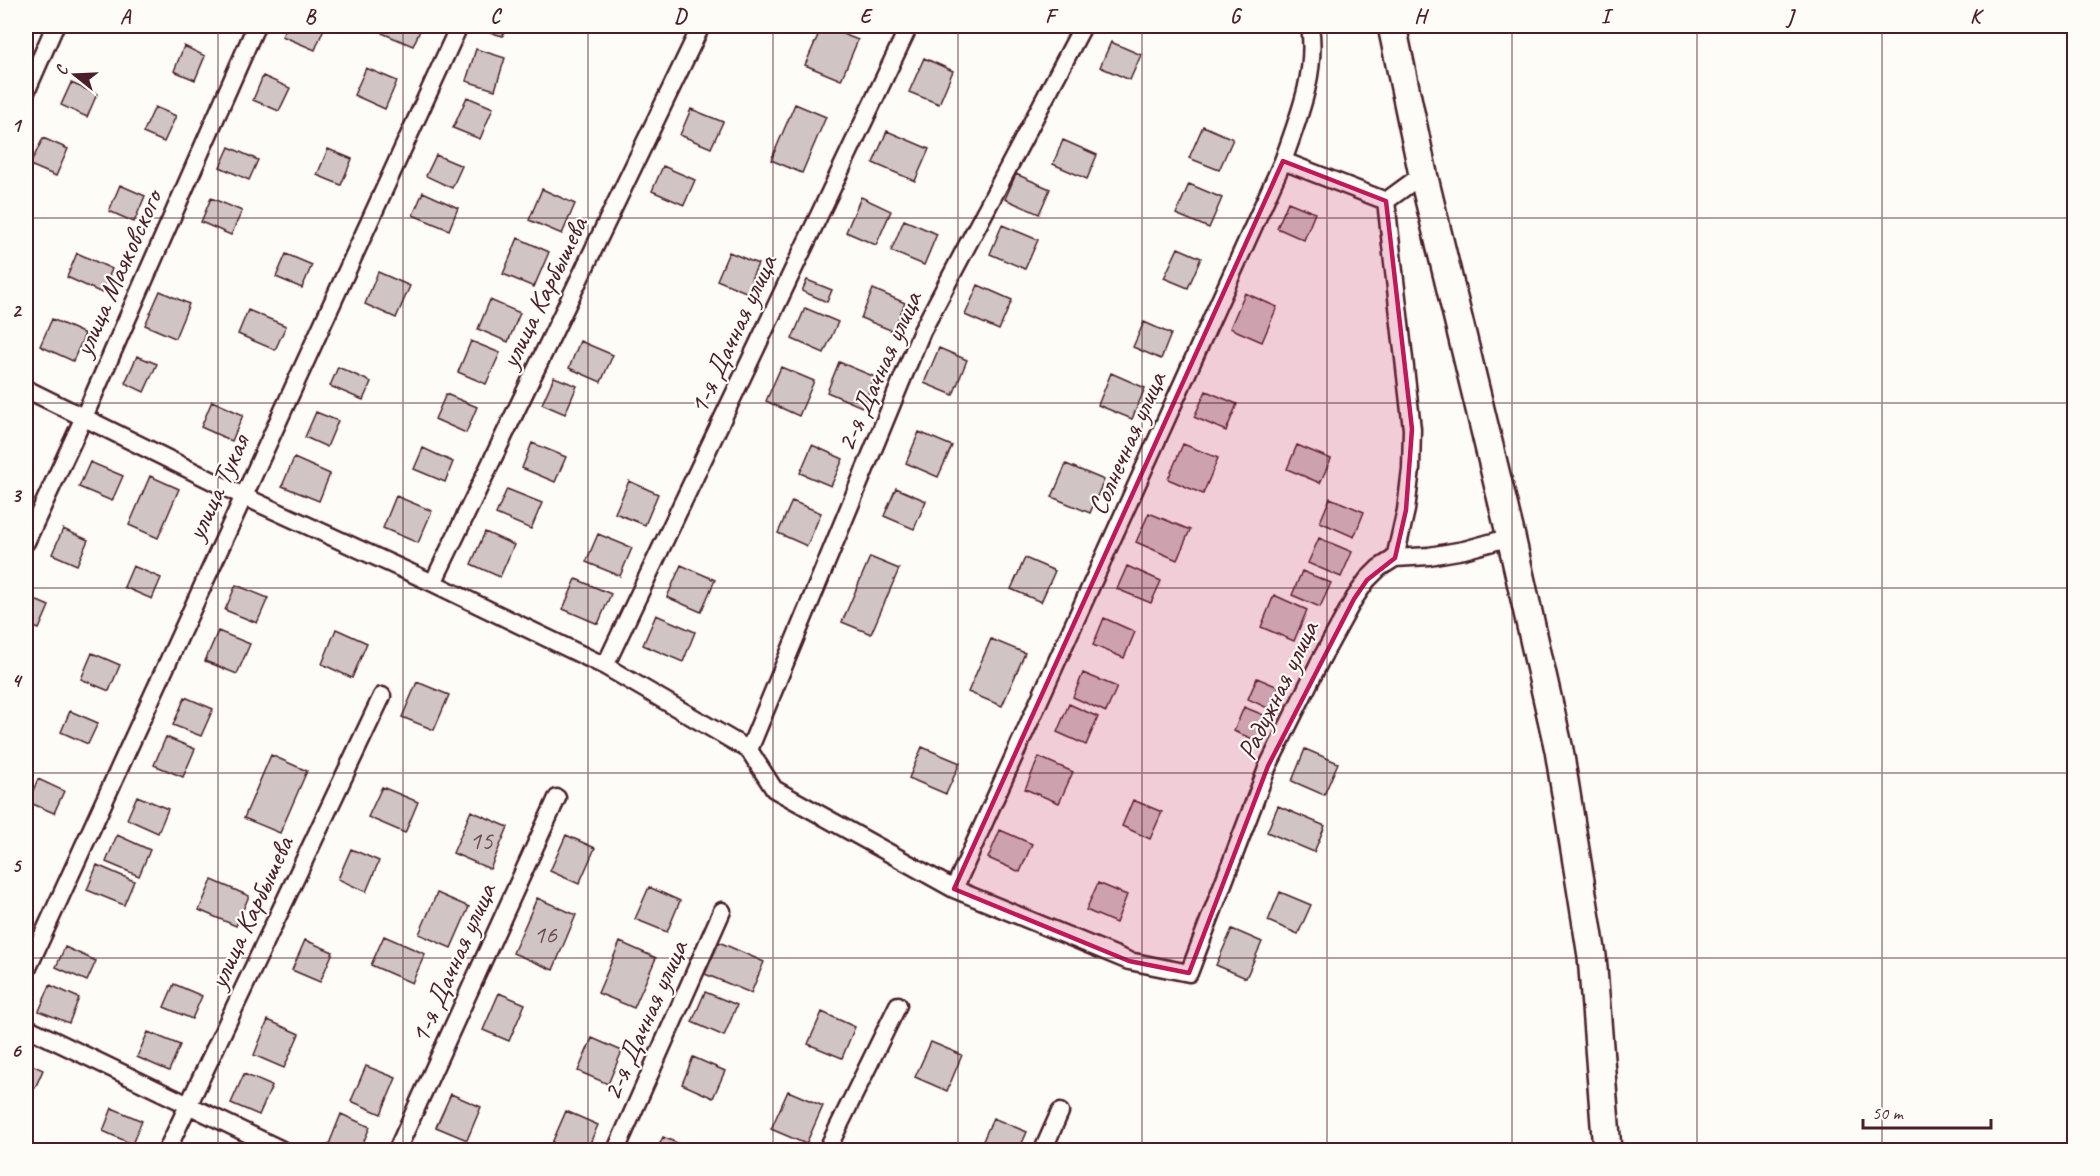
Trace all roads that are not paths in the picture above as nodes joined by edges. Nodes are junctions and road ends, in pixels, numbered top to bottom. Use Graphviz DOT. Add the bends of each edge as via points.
graph roads {
  1 [pos="55,26"];
  2 [pos="256,26"];
  3 [pos="459,26"];
  4 [pos="701,26"];
  5 [pos="909,26"];
  6 [pos="1083,26"];
  7 [pos="1310,26"];
  8 [pos="1392,26"];
  9 [pos="26,92"];
  10 [pos="1283,160"];
  11 [pos="1423,174"];
  12 [pos="1386,201"];
  13 [pos="26,389"];
  14 [pos="84,417"];
  15 [pos="243,496"];
  16 [pos="1511,537"];
  17 [pos="26,542"];
  18 [pos="1395,558"];
  19 [pos="433,583"];
  20 [pos="605,666"];
  21 [pos="382,696"];
  22 [pos="748,750"];
  23 [pos="557,798"];
  24 [pos="954,889"];
  25 [pos="722,911"];
  26 [pos="26,972"];
  27 [pos="898,1005"];
  28 [pos="26,1027"];
  29 [pos="188,1106"];
  30 [pos="1060,1112"];
  31 [pos="166,1150"];
  32 [pos="282,1150"];
  33 [pos="397,1150"];
  34 [pos="616,1150"];
  35 [pos="827,1150"];
  36 [pos="1043,1150"];
  37 [pos="1607,1150"];
  1 -- 9 [label="street"];
  2 -- 14 [label="street, улица Маяковского"];
  3 -- 15 [label="street, улица Тукая"];
  4 -- 19 [label="street, улица Карбышева"];
  5 -- 20 [label="street, 1-я Дачная улица"];
  6 -- 22 [label="street, 2-я Дачная улица" via="922,332"];
  7 -- 10 [label="street, Солнечная улица" via="1312,55 1307,92"];
  8 -- 11 [label="main road"];
  10 -- 12 [label="street"];
  10 -- 24 [label="street, Солнечная улица"];
  11 -- 12 [label="street"];
  11 -- 16 [label="main road"];
  12 -- 18 [label="street" via="1412,429 1406,510"];
  13 -- 14 [label="street"];
  14 -- 15 [label="street"];
  14 -- 17 [label="street, улица Маяковского"];
  15 -- 19 [label="street"];
  15 -- 26 [label="street, улица Тукая"];
  16 -- 18 [label="street" via="1464,550"];
  16 -- 37 [label="main road" via="1559,750 1576,848 1592,956"];
  18 -- 24 [label="street, Радужная улица" via="1367,580 1320,661 1268,766 1189,973 1129,960"];
  19 -- 20 [label="street"];
  20 -- 22 [label="street"];
  21 -- 29 [label="street, улица Карбышева"];
  22 -- 24 [label="street" via="774,789"];
  23 -- 33 [label="street, 1-я Дачная улица"];
  25 -- 34 [label="street, 2-я Дачная улица"];
  27 -- 35 [label="street"];
  28 -- 29 [label="street"];
  29 -- 31 [label="street, улица Карбышева"];
  29 -- 32 [label="street"];
  30 -- 36 [label="street"];
}
